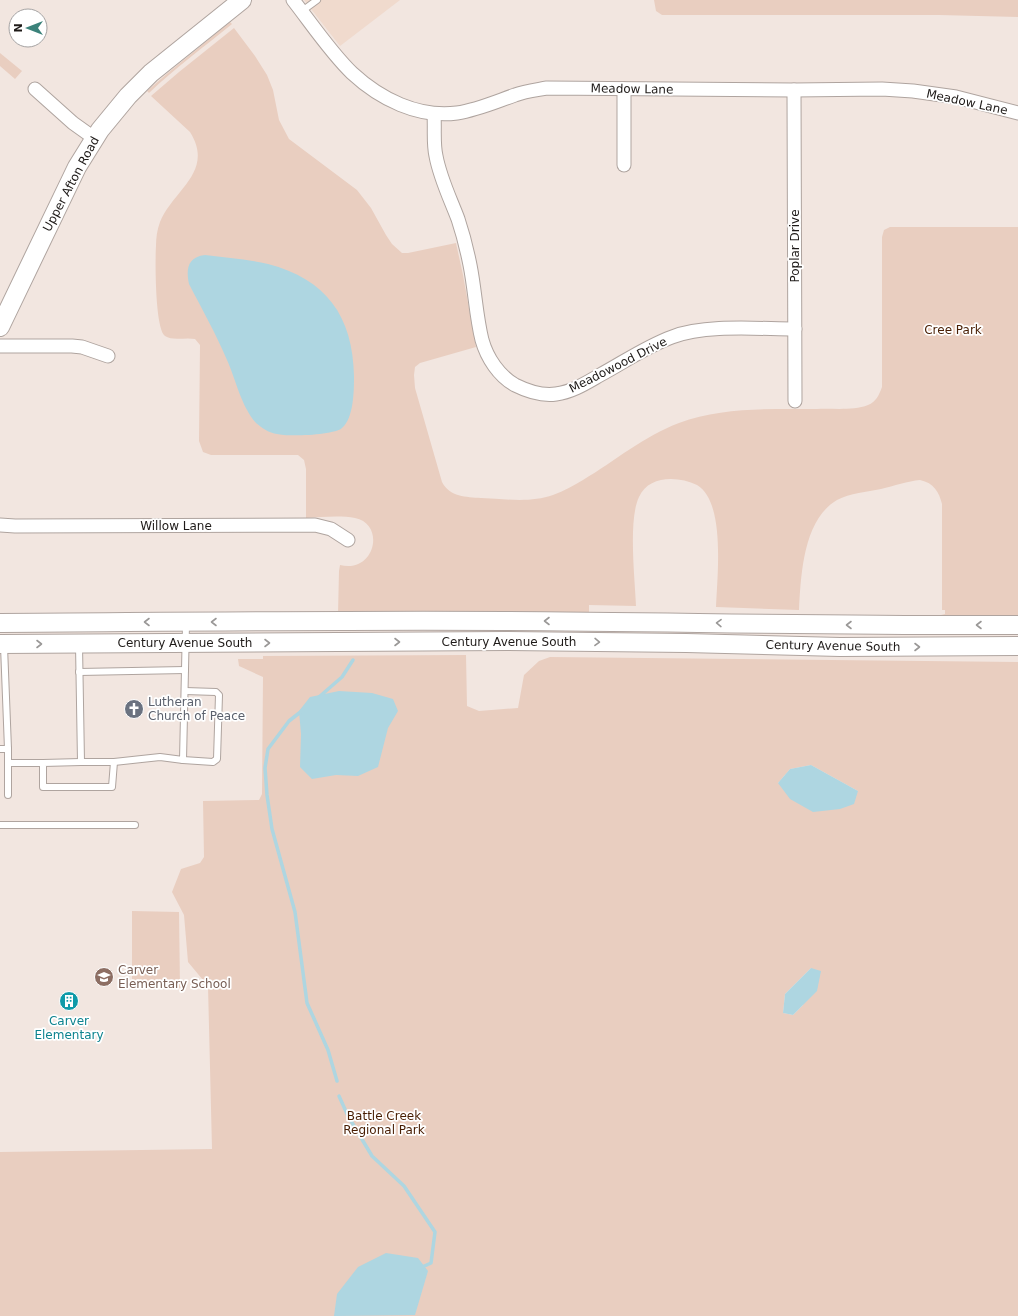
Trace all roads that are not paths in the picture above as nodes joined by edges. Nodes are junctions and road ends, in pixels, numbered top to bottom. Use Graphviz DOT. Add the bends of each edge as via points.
graph roads {
  1 [pos="242,0"];
  2 [pos="293,0"];
  3 [pos="317,0"];
  4 [pos="302,11"];
  5 [pos="35,89"];
  6 [pos="624,89"];
  7 [pos="794,90"];
  8 [pos="1018,113"];
  9 [pos="434,114"];
  10 [pos="94,138"];
  11 [pos="624,165"];
  12 [pos="0,327"];
  13 [pos="795,329"];
  14 [pos="0,346"];
  15 [pos="108,356"];
  16 [pos="795,401"];
  17 [pos="0,525"];
  18 [pos="348,540"];
  19 [pos="186,622"];
  20 [pos="0,623"];
  21 [pos="1018,624"];
  22 [pos="186,643"];
  23 [pos="2,644"];
  24 [pos="79,644"];
  25 [pos="1018,646"];
  26 [pos="186,670"];
  27 [pos="79,672"];
  28 [pos="185,691"];
  29 [pos="0,749"];
  30 [pos="8,749"];
  31 [pos="183,760"];
  32 [pos="81,762"];
  33 [pos="114,762"];
  34 [pos="8,763"];
  35 [pos="43,763"];
  36 [pos="8,795"];
  37 [pos="0,825"];
  38 [pos="135,826"];
  1 -- 10 [label="main road, Upper Afton Road" via="145,79 116,109"];
  2 -- 4 [label="street, Meadow Lane"];
  3 -- 4 [label="lane"];
  4 -- 9 [label="street, Meadow Lane" via="347,68 370,88 395,103"];
  5 -- 10 [label="street"];
  6 -- 7 [label="street, Meadow Lane"];
  6 -- 9 [label="street, Meadow Lane" via="547,88 516,94 474,110"];
  6 -- 11 [label="street"];
  7 -- 8 [label="street, Meadow Lane" via="913,91 956,97"];
  7 -- 13 [label="street, Poplar Drive"];
  9 -- 13 [label="street, Meadowood Drive" via="435,154 466,244 482,341 496,369 508,381 538,394 555,394 583,385 673,337 711,329"];
  10 -- 12 [label="main road, Upper Afton Road" via="77,167"];
  13 -- 16 [label="street, Poplar Drive"];
  14 -- 15 [label="street" via="72,346"];
  17 -- 18 [label="street, Willow Lane" via="315,525 331,529"];
  19 -- 20 [label="main road, Century Avenue South, one-way"];
  21 -- 19 [label="main road, Century Avenue South, one-way"];
  19 -- 22 [label="lane"];
  22 -- 24 [label="main road, Century Avenue South"];
  22 -- 25 [label="main road, Century Avenue South, one-way" via="507,641 840,647"];
  22 -- 26 [label="lane"];
  23 -- 24 [label="main road, Century Avenue South, one-way"];
  23 -- 30 [label="lane"];
  24 -- 27 [label="lane"];
  26 -- 27 [label="lane"];
  26 -- 28 [label="lane"];
  27 -- 32 [label="lane"];
  28 -- 31 [label="lane"];
  28 -- 31 [label="lane" via="216,692 219,695 217,759 213,762"];
  29 -- 30 [label="lane"];
  30 -- 34 [label="lane"];
  31 -- 33 [label="lane" via="160,757"];
  32 -- 33 [label="lane"];
  32 -- 35 [label="lane"];
  33 -- 35 [label="lane" via="113,786 110,788 43,787"];
  34 -- 35 [label="lane"];
  34 -- 36 [label="lane"];
  37 -- 38 [label="lane"];
}
